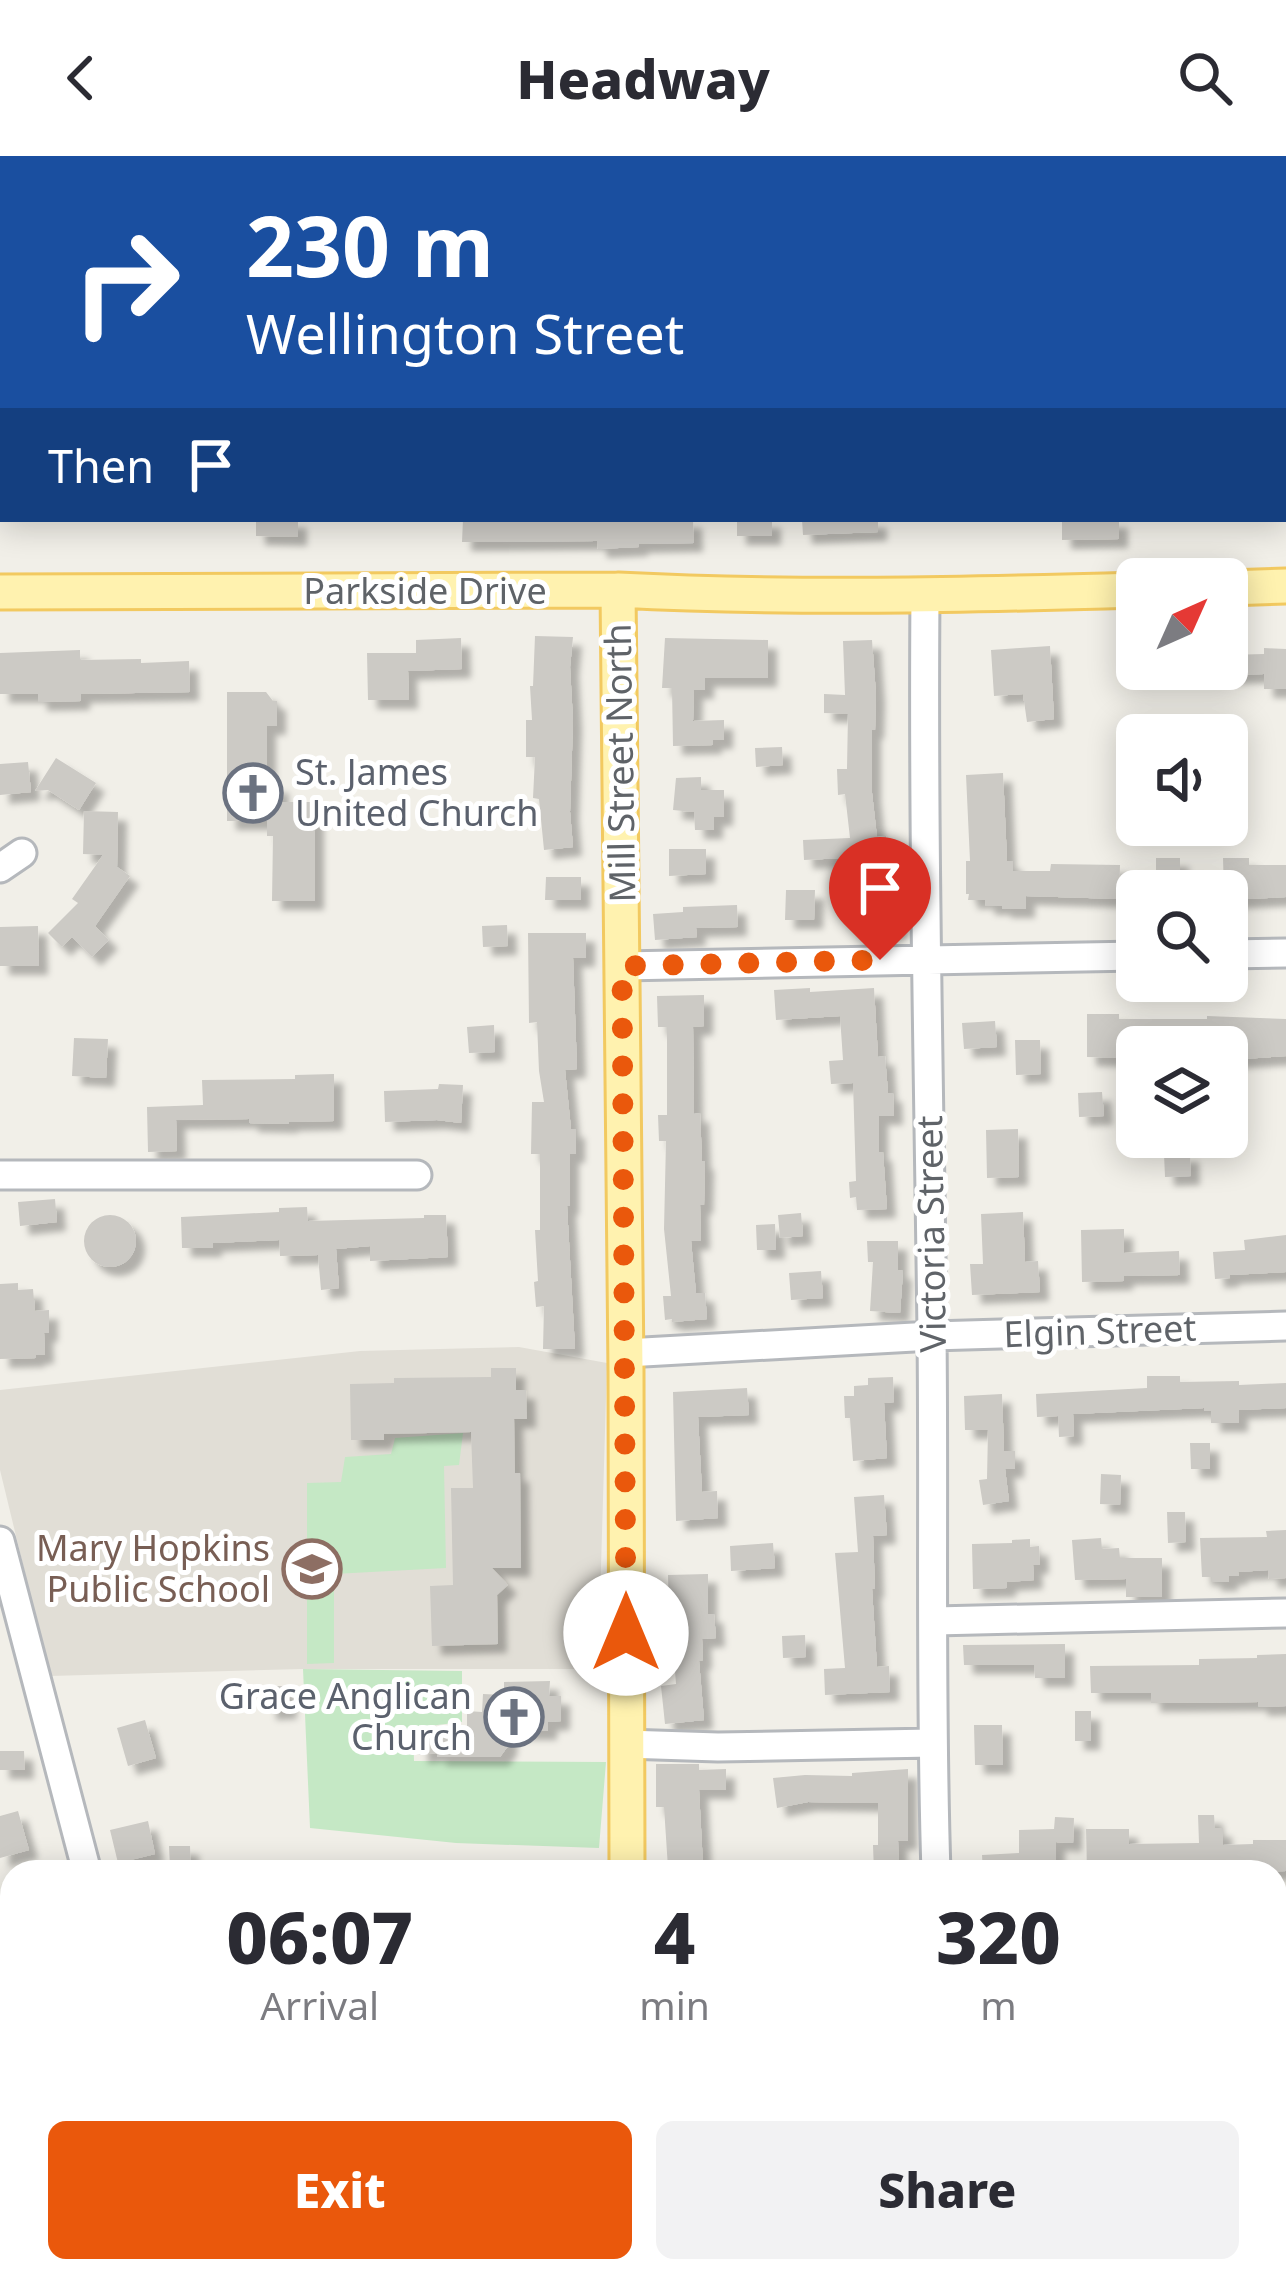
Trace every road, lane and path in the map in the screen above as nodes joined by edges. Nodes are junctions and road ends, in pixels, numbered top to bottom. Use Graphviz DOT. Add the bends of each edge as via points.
graph roads {
  1 [pos="1286,586"];
  2 [pos="1248,587"];
  3 [pos="618,590"];
  4 [pos="1116,591"];
  5 [pos="0,592"];
  6 [pos="925,596"];
  7 [pos="1286,953"];
  8 [pos="1248,954"];
  9 [pos="1116,956"];
  10 [pos="928,959"];
  11 [pos="622,966"];
  12 [pos="0,1174"];
  13 [pos="417,1175"];
  14 [pos="1286,1326"];
  15 [pos="932,1336"];
  16 [pos="626,1353"];
  17 [pos="0,1541"];
  18 [pos="1286,1613"];
  19 [pos="934,1621"];
  20 [pos="932,1742"];
  21 [pos="626,1744"];
  22 [pos="84,1860"];
  23 [pos="627,1860"];
  24 [pos="936,1860"];
  1 -- 2 [label="main road"];
  3 -- 5 [label="main road, Parkside Drive"];
  3 -- 6 [label="main road, Parkside Drive"];
  3 -- 11 [label="main road, Mill Street North"];
  4 -- 6 [label="main road, Parkside Drive"];
  6 -- 10 [label="street, Victoria Street"];
  7 -- 8 [label="street"];
  9 -- 10 [label="street"];
  10 -- 11 [label="street"];
  10 -- 15 [label="street, Victoria Street"];
  11 -- 16 [label="main road, Mill Street North"];
  12 -- 13 [label="street"];
  14 -- 15 [label="street, Elgin Street"];
  15 -- 16 [label="street, Elgin Street"];
  15 -- 19 [label="street, Victoria Street"];
  16 -- 21 [label="main road, Mill Street North"];
  17 -- 22 [label="street"];
  18 -- 19 [label="street"];
  19 -- 20 [label="street, Victoria Street"];
  20 -- 21 [label="street"];
  20 -- 24 [label="street, Victoria Street"];
  21 -- 23 [label="main road, Mill Street North"];
}
